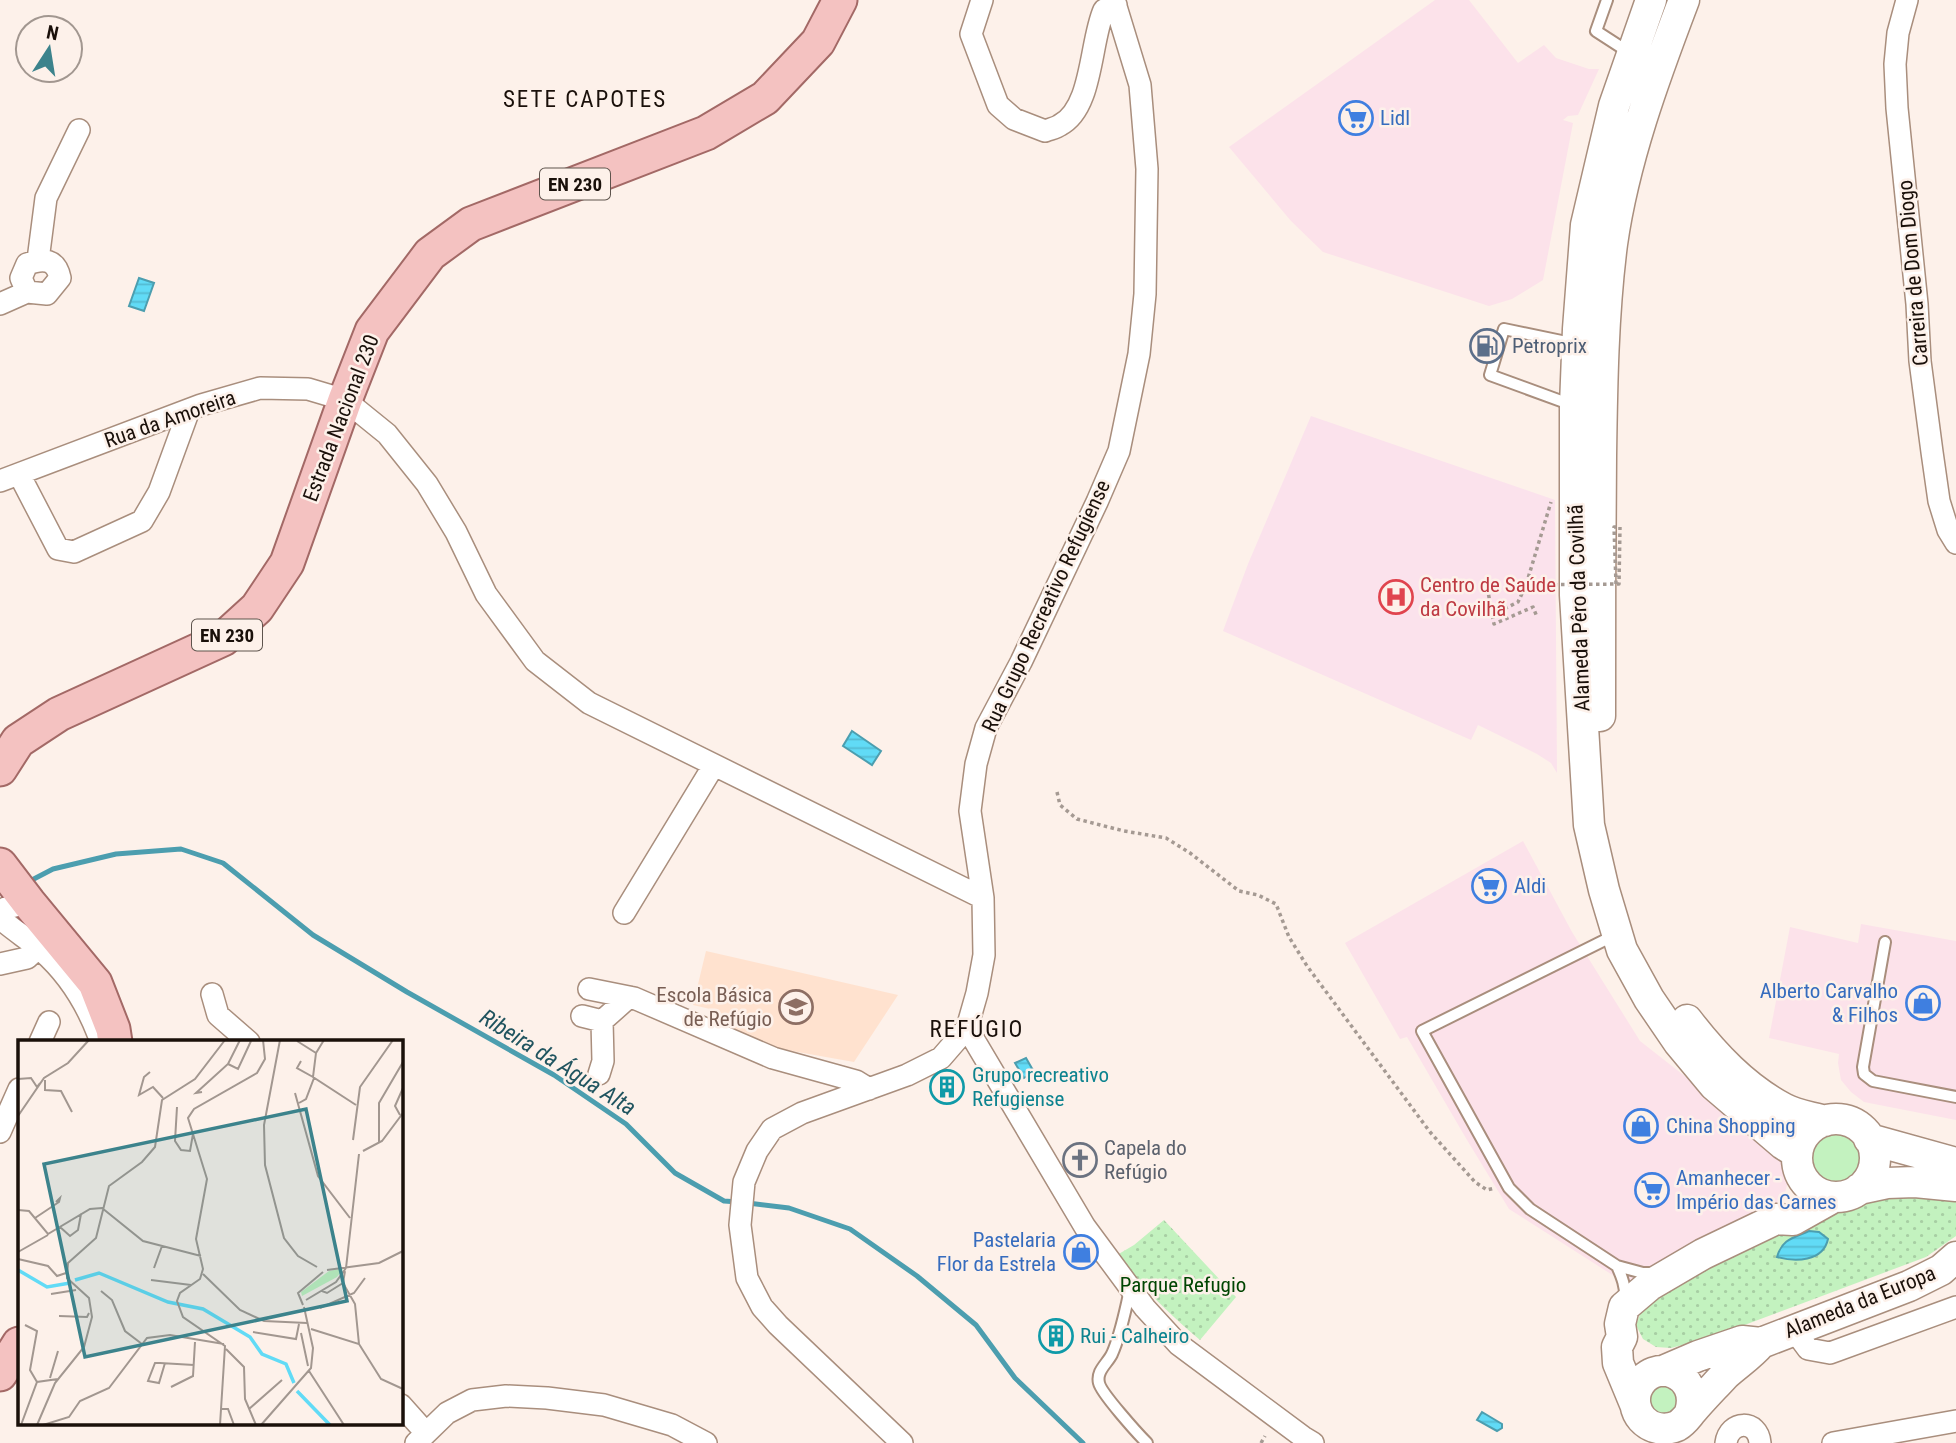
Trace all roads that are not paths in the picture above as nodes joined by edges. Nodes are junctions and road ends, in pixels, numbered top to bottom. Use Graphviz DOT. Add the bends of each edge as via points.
graph roads {
  1 [pos="840,0"];
  2 [pos="982,0"];
  3 [pos="1607,0"];
  4 [pos="1651,0"];
  5 [pos="1684,0"];
  6 [pos="1907,0"];
  7 [pos="1115,2"];
  8 [pos="1631,54"];
  9 [pos="79,130"];
  10 [pos="38,260"];
  11 [pos="27,292"];
  12 [pos="0,304"];
  13 [pos="1577,344"];
  14 [pos="345,400"];
  15 [pos="1575,406"];
  16 [pos="189,410"];
  17 [pos="10,478"];
  18 [pos="1956,543"];
  19 [pos="714,765"];
  20 [pos="0,769"];
  21 [pos="16,886"];
  22 [pos="984,898"];
  23 [pos="624,913"];
  24 [pos="1617,934"];
  25 [pos="1885,942"];
  26 [pos="38,948"];
  27 [pos="0,964"];
  28 [pos="589,989"];
  29 [pos="212,994"];
  30 [pos="629,997"];
  31 [pos="49,1022"];
  32 [pos="967,1028"];
  33 [pos="41,1040"];
  34 [pos="99,1040"];
  35 [pos="115,1040"];
  36 [pos="247,1040"];
  37 [pos="599,1074"];
  38 [pos="869,1089"];
  39 [pos="18,1091"];
  40 [pos="1956,1097"];
  41 [pos="1825,1121"];
  42 [pos="0,1132"];
  43 [pos="1869,1139"];
  44 [pos="18,1140"];
  45 [pos="1798,1161"];
  46 [pos="1956,1163"];
  47 [pos="1956,1186"];
  48 [pos="1846,1193"];
  49 [pos="1776,1219"];
  50 [pos="1956,1257"];
  51 [pos="1617,1266"];
  52 [pos="1667,1273"];
  53 [pos="1130,1290"];
  54 [pos="1956,1307"];
  55 [pos="1623,1322"];
  56 [pos="1794,1330"];
  57 [pos="1761,1343"];
  58 [pos="18,1346"];
  59 [pos="1660,1372"];
  60 [pos="0,1374"];
  61 [pos="402,1407"];
  62 [pos="1956,1421"];
  63 [pos="1640,1422"];
  64 [pos="1680,1427"];
  65 [pos="421,1438"];
  66 [pos="706,1443"];
  67 [pos="902,1443"];
  68 [pos="1147,1443"];
  69 [pos="1313,1443"];
  70 [pos="1726,1443"];
  71 [pos="1760,1443"];
  72 [pos="1833,1443"];
  1 -- 14 [label="main road, Estrada Nacional 230 / EN 230" via="818,42 765,98 706,133 471,224 430,254 372,331"];
  2 -- 7 [label="street" via="971,34 998,105 1014,119 1045,131 1062,125 1074,113 1085,89 1099,22 1104,10"];
  3 -- 8 [label="lane" via="1596,31"];
  4 -- 8 [label="main road, Alameda Pêro da Covilhã"];
  5 -- 41 [label="main road, Alameda Pêro da Covilhã" via="1648,100 1612,243 1600,532 1600,739 1606,820 1633,925 1677,1008 1708,1047 1749,1086 1785,1110"];
  6 -- 18 [label="street, Carreira de Dom Diogo" via="1895,64 1897,108 1932,452 1939,501"];
  7 -- 22 [label="street, Rua Grupo Recreativo Refugiense" via="1140,85 1147,169 1139,354 1119,451 986,728 970,811"];
  8 -- 13 [label="main road, Alameda Pêro da Covilhã" via="1586,225"];
  9 -- 10 [label="street" via="46,198"];
  10 -- 11 [label="street" via="27,264 21,278"];
  10 -- 11 [label="street" via="58,268 60,278 47,293"];
  11 -- 12 [label="street"];
  13 -- 15 [label="main road, Alameda Pêro da Covilhã"];
  13 -- 15 [label="lane" via="1504,329 1490,375"];
  14 -- 16 [label="street, Rua da Amoreira" via="308,389 260,388"];
  14 -- 19 [label="street" via="387,434 427,484 486,594 535,660 589,703"];
  14 -- 20 [label="main road, Estrada Nacional 230 / EN 230" via="287,563 257,608 223,639 59,714 18,741"];
  15 -- 24 [label="main road, Alameda Pêro da Covilhã" via="1576,623 1589,825"];
  16 -- 17 [label="street, Rua da Amoreira"];
  16 -- 17 [label="street" via="159,492 142,521 74,552 58,549"];
  19 -- 22 [label="street"];
  19 -- 23 [label="street"];
  21 -- 26 [label="street" via="2,920"];
  21 -- 35 [label="main road" via="95,983"];
  22 -- 32 [label="street, Rua Grupo Recreativo Refugiense" via="984,955"];
  24 -- 45 [label="main road, Alameda Pêro da Covilhã" via="1648,999 1687,1054 1714,1085"];
  24 -- 51 [label="lane" via="1422,1031 1507,1183 1531,1209"];
  25 -- 40 [label="lane" via="1864,1074 1873,1080"];
  26 -- 27 [label="street" via="27,958"];
  26 -- 34 [label="street" via="70,981"];
  28 -- 30 [label="street"];
  29 -- 36 [label="street" via="218,1015"];
  30 -- 37 [label="street" via="592,1019 603,1061"];
  30 -- 38 [label="street" via="773,1058 856,1081"];
  31 -- 33 [label="street"];
  32 -- 38 [label="street, Rua Grupo Recreativo Refugiense" via="941,1058"];
  32 -- 53 [label="street" via="1085,1227"];
  38 -- 67 [label="street, Rua Grupo Recreativo Refugiense" via="772,1129 744,1182 740,1225 747,1278 762,1307"];
  39 -- 42 [label="street"];
  41 -- 43 [label="main road, Alameda Pêro da Covilhã" via="1848,1121"];
  41 -- 45 [label="main road" via="1806,1133"];
  42 -- 44 [label="street"];
  43 -- 46 [label="main road, Alameda Pêro da Covilhã"];
  43 -- 48 [label="main road" via="1875,1157 1873,1170 1868,1181"];
  45 -- 48 [label="main road, Alameda Pêro da Covilhã" via="1811,1189 1822,1195"];
  45 -- 49 [label="main road" via="1790,1193"];
  47 -- 48 [label="main road" via="1887,1183"];
  48 -- 49 [label="main road" via="1793,1220"];
  49 -- 52 [label="main road"];
  50 -- 56 [label="main road, Alameda da Europa" via="1909,1286"];
  51 -- 52 [label="lane"];
  51 -- 55 [label="lane" via="1626,1292"];
  52 -- 55 [label="main road" via="1650,1285"];
  53 -- 68 [label="lane" via="1116,1346 1099,1372 1099,1385"];
  53 -- 69 [label="street" via="1178,1344"];
  54 -- 56 [label="street" via="1830,1353 1808,1349"];
  55 -- 59 [label="main road"];
  55 -- 63 [label="main road" via="1618,1363"];
  56 -- 57 [label="main road, Alameda da Europa"];
  57 -- 59 [label="main road, Alameda da Europa" via="1742,1341"];
  57 -- 64 [label="main road, Alameda da Europa"];
  58 -- 60 [label="main road"];
  59 -- 63 [label="main road, Alameda da Europa" via="1642,1381 1635,1395"];
  59 -- 64 [label="main road" via="1679,1375 1693,1397"];
  61 -- 65 [label="street"];
  62 -- 72 [label="street"];
  63 -- 64 [label="main road" via="1660,1429"];
  65 -- 66 [label="street" via="447,1413 472,1400 506,1396 604,1405 673,1425"];
  70 -- 71 [label="street" via="1732,1429 1742,1425 1757,1432"];
}
